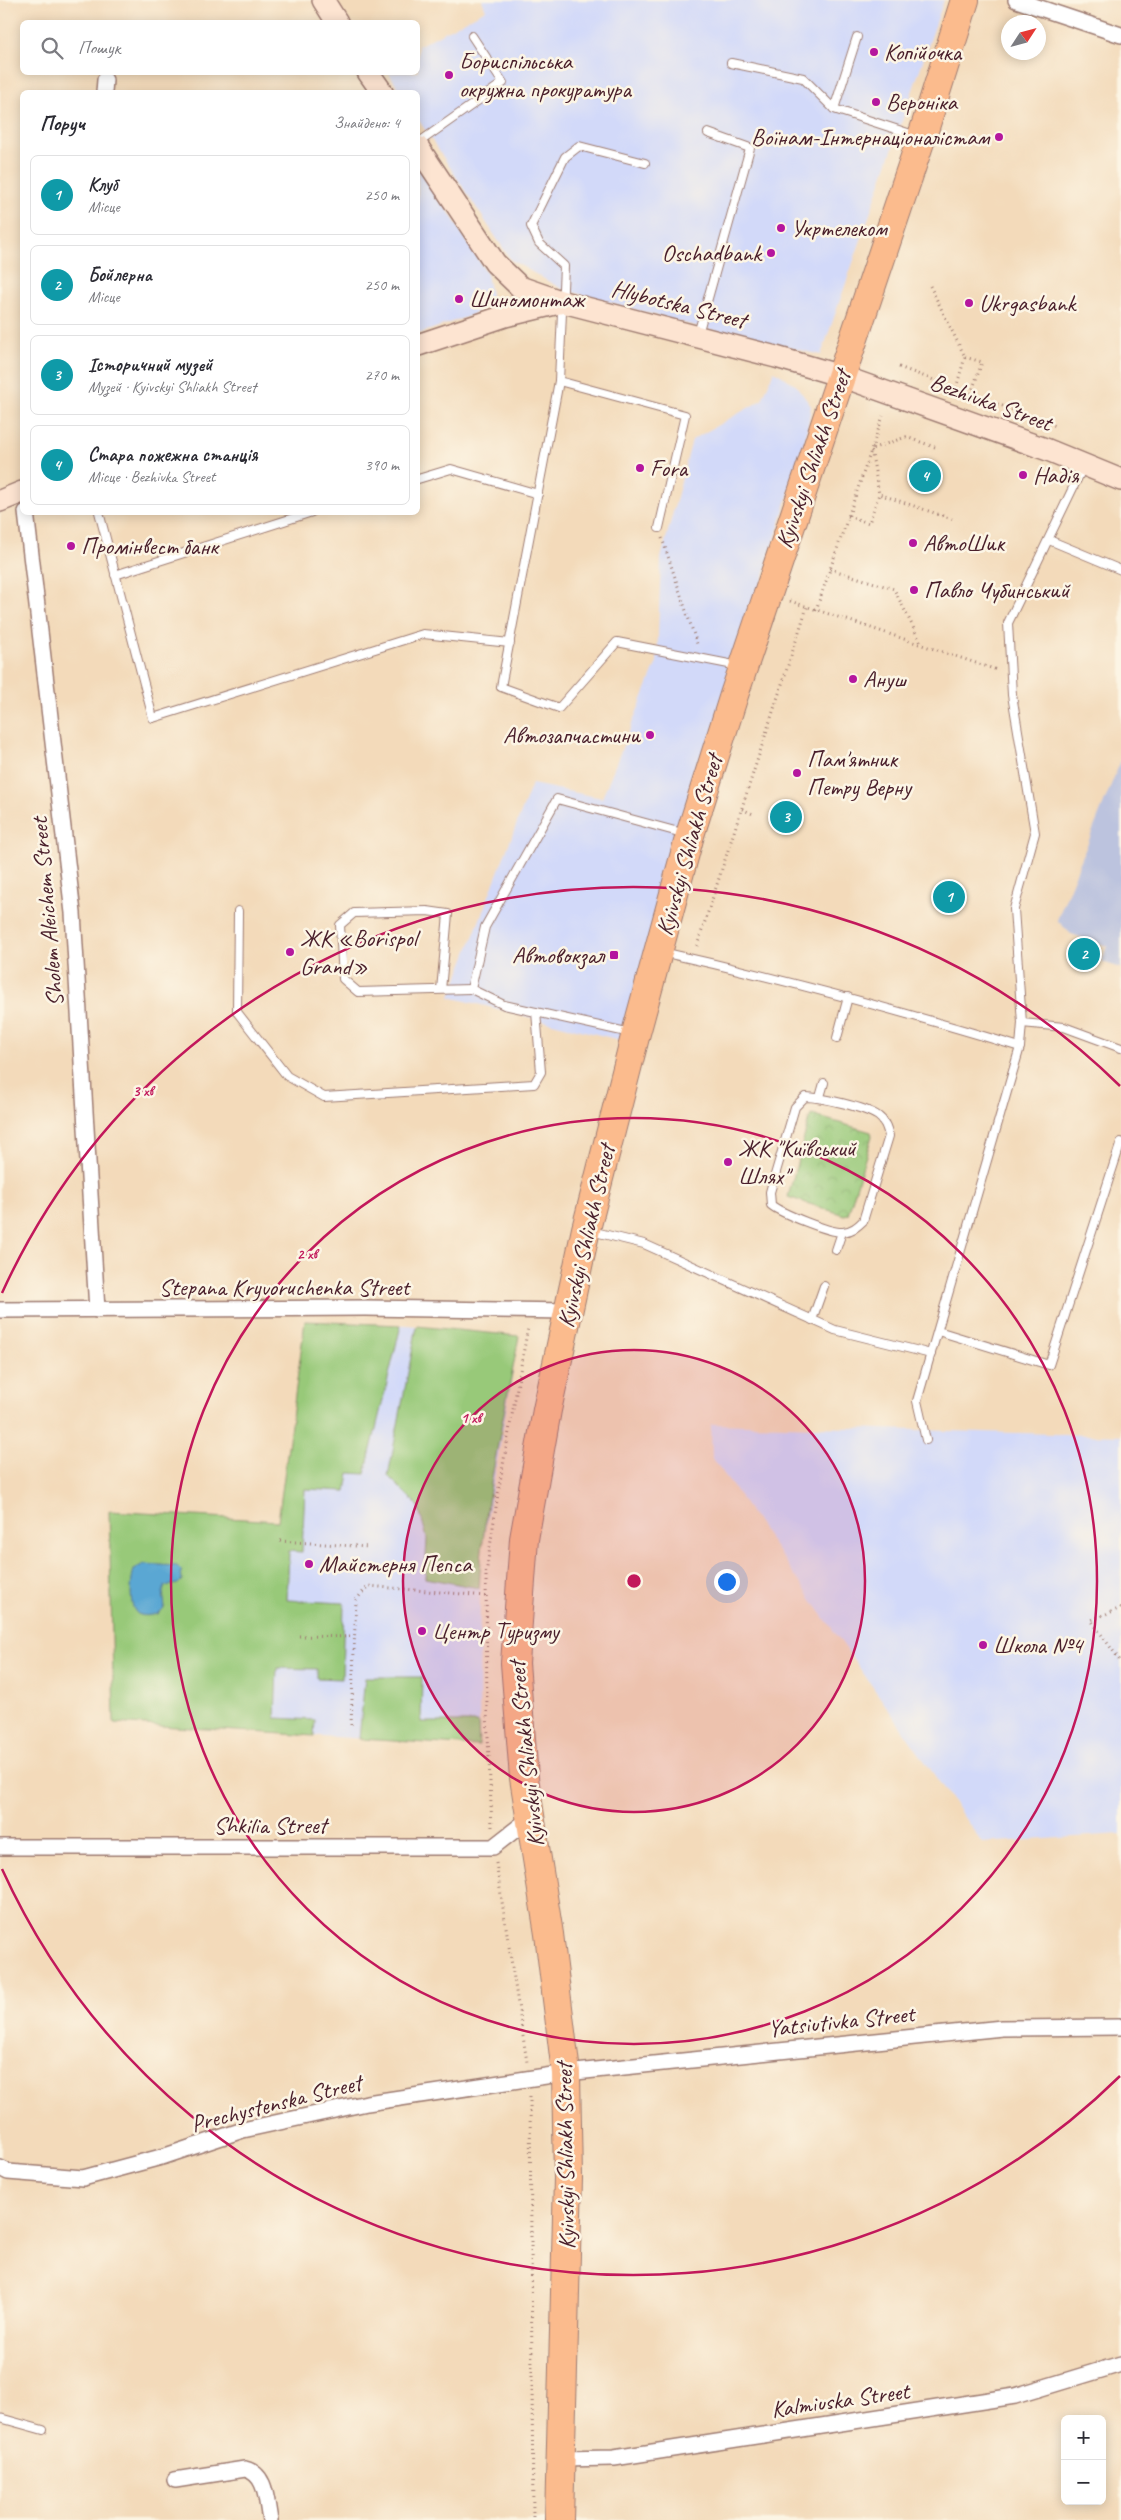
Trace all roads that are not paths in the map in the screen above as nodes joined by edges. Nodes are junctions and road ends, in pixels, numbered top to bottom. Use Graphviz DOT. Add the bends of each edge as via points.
graph roads {
  1 [pos="323,0"];
  2 [pos="965,0"];
  3 [pos="1016,0"];
  4 [pos="336,20"];
  5 [pos="1121,35"];
  6 [pos="472,36"];
  7 [pos="857,37"];
  8 [pos="731,63"];
  9 [pos="370,75"];
  10 [pos="381,90"];
  11 [pos="834,109"];
  12 [pos="708,133"];
  13 [pos="921,138"];
  14 [pos="420,142"];
  15 [pos="420,151"];
  16 [pos="645,163"];
  17 [pos="563,302"];
  18 [pos="698,336"];
  19 [pos="420,344"];
  20 [pos="841,376"];
  21 [pos="559,381"];
  22 [pos="1084,465"];
  23 [pos="420,478"];
  24 [pos="1121,480"];
  25 [pos="20,493"];
  26 [pos="538,494"];
  27 [pos="0,501"];
  28 [pos="26,515"];
  29 [pos="100,515"];
  30 [pos="303,515"];
  31 [pos="658,528"];
  32 [pos="1050,540"];
  33 [pos="1121,570"];
  34 [pos="115,575"];
  35 [pos="510,643"];
  36 [pos="743,666"];
  37 [pos="690,835"];
  38 [pos="238,911"];
  39 [pos="658,951"];
  40 [pos="471,989"];
  41 [pos="441,990"];
  42 [pos="848,997"];
  43 [pos="536,1012"];
  44 [pos="1022,1023"];
  45 [pos="636,1034"];
  46 [pos="837,1038"];
  47 [pos="1020,1047"];
  48 [pos="1121,1048"];
  49 [pos="824,1083"];
  50 [pos="820,1097"];
  51 [pos="1121,1142"];
  52 [pos="586,1230"];
  53 [pos="842,1232"];
  54 [pos="836,1250"];
  55 [pos="824,1286"];
  56 [pos="0,1310"];
  57 [pos="97,1310"];
  58 [pos="568,1311"];
  59 [pos="812,1320"];
  60 [pos="938,1331"];
  61 [pos="931,1354"];
  62 [pos="926,1440"];
  63 [pos="530,1818"];
  64 [pos="0,1847"];
  65 [pos="1121,2027"];
  66 [pos="566,2073"];
  67 [pos="3,2174"];
  68 [pos="1121,2364"];
  69 [pos="0,2418"];
  70 [pos="43,2430"];
  71 [pos="561,2459"];
  72 [pos="175,2480"];
  73 [pos="270,2520"];
  74 [pos="559,2520"];
  1 -- 4 [label="street"];
  2 -- 13 [label="highway, Kyivskyi Shliakh Street"];
  3 -- 5 [label="street"];
  6 -- 14 [label="lane" via="503,83"];
  7 -- 11 [label="lane"];
  8 -- 11 [label="lane" via="803,78"];
  9 -- 10 [label="street"];
  11 -- 13 [label="lane"];
  12 -- 18 [label="lane" via="750,148"];
  13 -- 20 [label="highway, Kyivskyi Shliakh Street"];
  15 -- 17 [label="street" via="496,263 520,287"];
  16 -- 17 [label="lane" via="579,146 565,157 531,226 539,243 564,266"];
  17 -- 18 [label="street, Hlybotska Street"];
  17 -- 19 [label="street, Hlybotska Street" via="504,316"];
  17 -- 21 [label="lane"];
  18 -- 20 [label="street, Hlybotska Street"];
  20 -- 22 [label="street, Bezhivka Street"];
  20 -- 36 [label="highway, Kyivskyi Shliakh Street"];
  21 -- 26 [label="lane"];
  21 -- 31 [label="lane" via="685,415"];
  22 -- 24 [label="street, Bezhivka Street"];
  22 -- 32 [label="lane"];
  23 -- 26 [label="lane" via="451,469"];
  25 -- 27 [label="street"];
  26 -- 35 [label="lane"];
  28 -- 57 [label="street, Sholem Aleichem Street" via="73,913"];
  29 -- 34 [label="lane"];
  30 -- 34 [label="lane"];
  32 -- 33 [label="lane"];
  32 -- 44 [label="lane" via="1008,623 1011,675 1035,833 1014,909"];
  34 -- 35 [label="lane" via="153,718 423,634"];
  35 -- 36 [label="lane" via="501,687 558,708 617,642"];
  36 -- 37 [label="highway, Kyivskyi Shliakh Street"];
  37 -- 39 [label="highway, Kyivskyi Shliakh Street"];
  37 -- 40 [label="lane" via="557,800 485,927"];
  38 -- 43 [label="lane" via="237,1012 287,1076 324,1097 534,1084 541,1072"];
  39 -- 42 [label="lane"];
  39 -- 45 [label="highway, Kyivskyi Shliakh Street"];
  40 -- 41 [label="lane"];
  40 -- 43 [label="lane" via="504,1005"];
  41 -- 41 [label="lane" via="358,992 343,979 340,925 354,913 427,911 448,914"];
  42 -- 46 [label="lane"];
  42 -- 47 [label="lane"];
  43 -- 45 [label="lane"];
  44 -- 47 [label="lane"];
  44 -- 48 [label="lane" via="1064,1027"];
  45 -- 52 [label="highway, Kyivskyi Shliakh Street"];
  47 -- 60 [label="lane"];
  49 -- 50 [label="lane"];
  50 -- 53 [label="lane" via="877,1115 886,1124 889,1136 864,1221 856,1228"];
  50 -- 53 [label="lane" via="805,1097 795,1107 770,1192 771,1205 782,1213"];
  51 -- 60 [label="lane" via="1049,1364"];
  52 -- 58 [label="highway, Kyivskyi Shliakh Street"];
  52 -- 59 [label="lane" via="644,1244"];
  53 -- 54 [label="lane"];
  55 -- 59 [label="lane"];
  56 -- 57 [label="street, Stepana Kryvoruchenka Street"];
  57 -- 58 [label="street, Stepana Kryvoruchenka Street" via="365,1308"];
  58 -- 63 [label="highway, Kyivskyi Shliakh Street" via="524,1539 515,1663"];
  59 -- 61 [label="lane" via="835,1330"];
  60 -- 61 [label="lane"];
  61 -- 62 [label="lane" via="917,1401"];
  63 -- 64 [label="street, Shkilia Street" via="493,1848"];
  63 -- 66 [label="highway, Kyivskyi Shliakh Street"];
  65 -- 66 [label="street, Yatsiutivka Street" via="1002,2028"];
  66 -- 67 [label="street, Prechystenska Street" via="367,2103 243,2130 83,2178"];
  66 -- 71 [label="highway, Kyivskyi Shliakh Street" via="568,2178"];
  68 -- 71 [label="street, Kalmiuska Street" via="1006,2397 614,2458"];
  69 -- 70 [label="lane"];
  71 -- 74 [label="highway, Kyivskyi Shliakh Street"];
  72 -- 73 [label="street" via="245,2469 254,2471 262,2481"];
}
